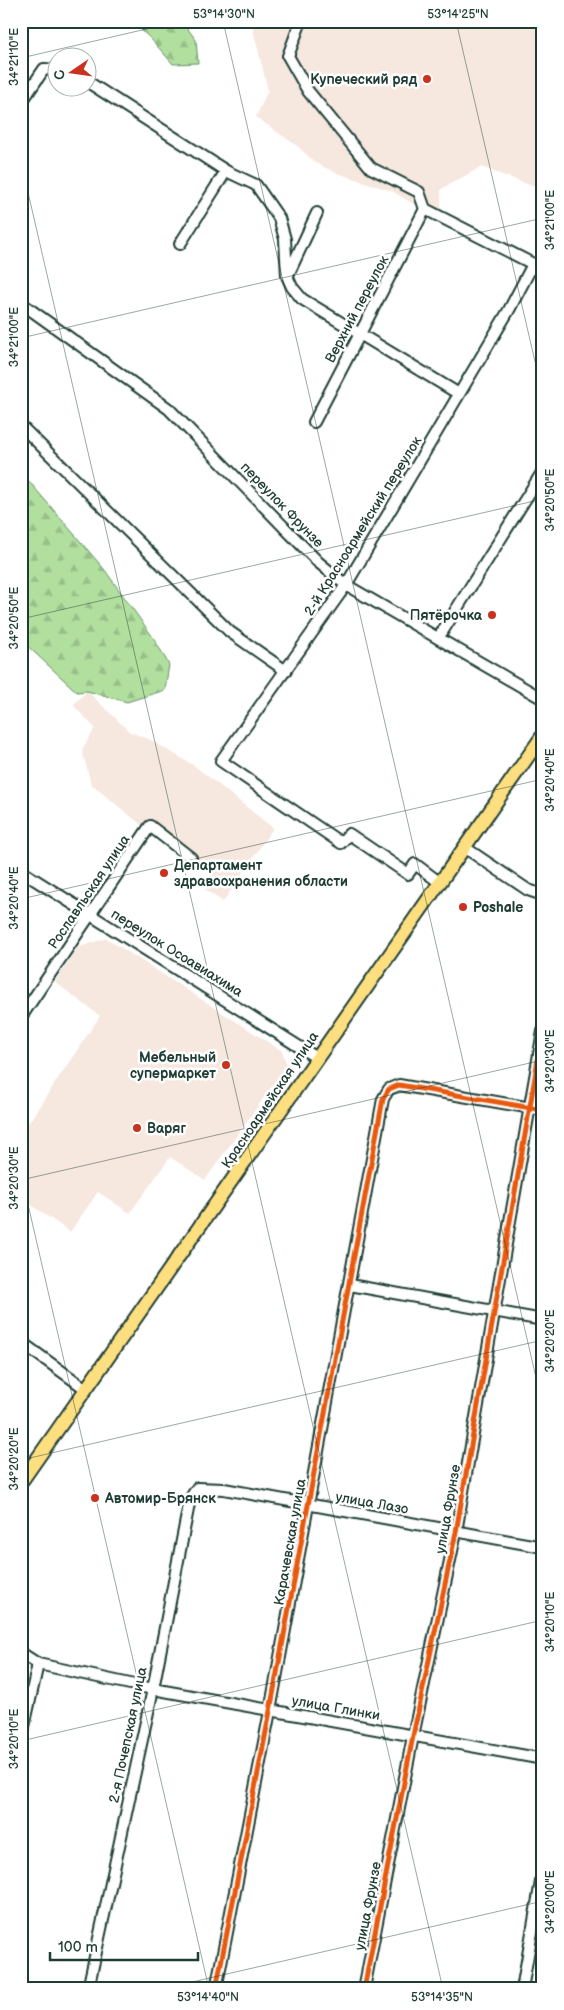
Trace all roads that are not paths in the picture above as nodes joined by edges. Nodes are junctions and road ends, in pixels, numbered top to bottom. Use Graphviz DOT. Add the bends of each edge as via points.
graph roads {
  1 [pos="301,21"];
  2 [pos="48,70"];
  3 [pos="98,88"];
  4 [pos="21,103"];
  5 [pos="226,171"];
  6 [pos="425,209"];
  7 [pos="317,213"];
  8 [pos="180,244"];
  9 [pos="538,267"];
  10 [pos="287,276"];
  11 [pos="21,303"];
  12 [pos="359,332"];
  13 [pos="459,394"];
  14 [pos="314,422"];
  15 [pos="21,426"];
  16 [pos="543,470"];
  17 [pos="346,585"];
  18 [pos="439,637"];
  19 [pos="286,670"];
  20 [pos="543,699"];
  21 [pos="543,735"];
  22 [pos="464,847"];
  23 [pos="191,858"];
  24 [pos="21,871"];
  25 [pos="440,882"];
  26 [pos="543,895"];
  27 [pos="90,914"];
  28 [pos="21,1017"];
  29 [pos="543,1031"];
  30 [pos="317,1058"];
  31 [pos="529,1107"];
  32 [pos="543,1110"];
  33 [pos="350,1284"];
  34 [pos="493,1312"];
  35 [pos="543,1320"];
  36 [pos="21,1342"];
  37 [pos="86,1389"];
  38 [pos="21,1482"];
  39 [pos="197,1488"];
  40 [pos="308,1506"];
  41 [pos="456,1532"];
  42 [pos="543,1547"];
  43 [pos="21,1653"];
  44 [pos="38,1664"];
  45 [pos="152,1689"];
  46 [pos="270,1711"];
  47 [pos="413,1736"];
  48 [pos="21,1740"];
  49 [pos="543,1759"];
  50 [pos="543,1870"];
  51 [pos="88,1989"];
  52 [pos="216,1989"];
  53 [pos="364,1989"];
  54 [pos="522,1989"];
  1 -- 6 [label="street" via="288,56 308,92 371,168 419,192"];
  2 -- 4 [label="street" via="44,70"];
  3 -- 5 [label="street"];
  5 -- 8 [label="street"];
  5 -- 10 [label="street" via="256,185 279,218 285,239"];
  6 -- 9 [label="street"];
  6 -- 12 [label="street, Верхний переулок"];
  7 -- 10 [label="street"];
  9 -- 13 [label="street, 2-й Красноармейский переулок"];
  10 -- 12 [label="street" via="302,299"];
  11 -- 17 [label="street, переулок Фрунзе" via="169,409 318,562"];
  12 -- 13 [label="street"];
  12 -- 14 [label="street, Верхний переулок"];
  13 -- 17 [label="street, 2-й Красноармейский переулок"];
  15 -- 19 [label="street" via="230,632"];
  16 -- 18 [label="street"];
  17 -- 18 [label="street, переулок Фрунзе"];
  17 -- 19 [label="street, 2-й Красноармейский переулок"];
  18 -- 20 [label="street, переулок Фрунзе"];
  19 -- 25 [label="street, 2-й Красноармейский переулок" via="221,761 341,843 349,834 408,874 415,864"];
  21 -- 22 [label="main road, Красноармейская улица"];
  22 -- 25 [label="main road, Красноармейская улица"];
  22 -- 26 [label="street" via="528,890"];
  23 -- 27 [label="street, Рославльская улица" via="150,826"];
  24 -- 27 [label="street, переулок Осоавиахима"];
  25 -- 30 [label="main road, Красноармейская улица"];
  27 -- 28 [label="street, Рославльская улица"];
  27 -- 30 [label="street, переулок Осоавиахима"];
  29 -- 31 [label="street, улица Фрунзе"];
  30 -- 37 [label="main road, Красноармейская улица"];
  31 -- 32 [label="street"];
  31 -- 33 [label="street, Карачевская улица" via="399,1085 389,1089 383,1099"];
  31 -- 34 [label="street, улица Фрунзе"];
  33 -- 34 [label="street"];
  33 -- 40 [label="street, Карачевская улица"];
  34 -- 35 [label="street"];
  34 -- 41 [label="street, улица Фрунзе"];
  36 -- 37 [label="street"];
  37 -- 38 [label="main road, Красноармейская улица"];
  39 -- 40 [label="street, улица Лазо" via="224,1489"];
  39 -- 45 [label="street, 2-я Почепская улица" via="190,1499"];
  40 -- 41 [label="street, улица Лазо"];
  40 -- 46 [label="street, Карачевская улица"];
  41 -- 42 [label="street, улица Лазо"];
  41 -- 47 [label="street, улица Фрунзе"];
  43 -- 44 [label="street"];
  44 -- 45 [label="street, улица Глинки"];
  44 -- 48 [label="street"];
  45 -- 46 [label="street, улица Глинки"];
  45 -- 51 [label="street, 2-я Почепская улица"];
  46 -- 47 [label="street, улица Глинки"];
  46 -- 52 [label="street, Карачевская улица"];
  47 -- 49 [label="street, улица Глинки"];
  47 -- 53 [label="street, улица Фрунзе"];
  50 -- 54 [label="street"];
}
